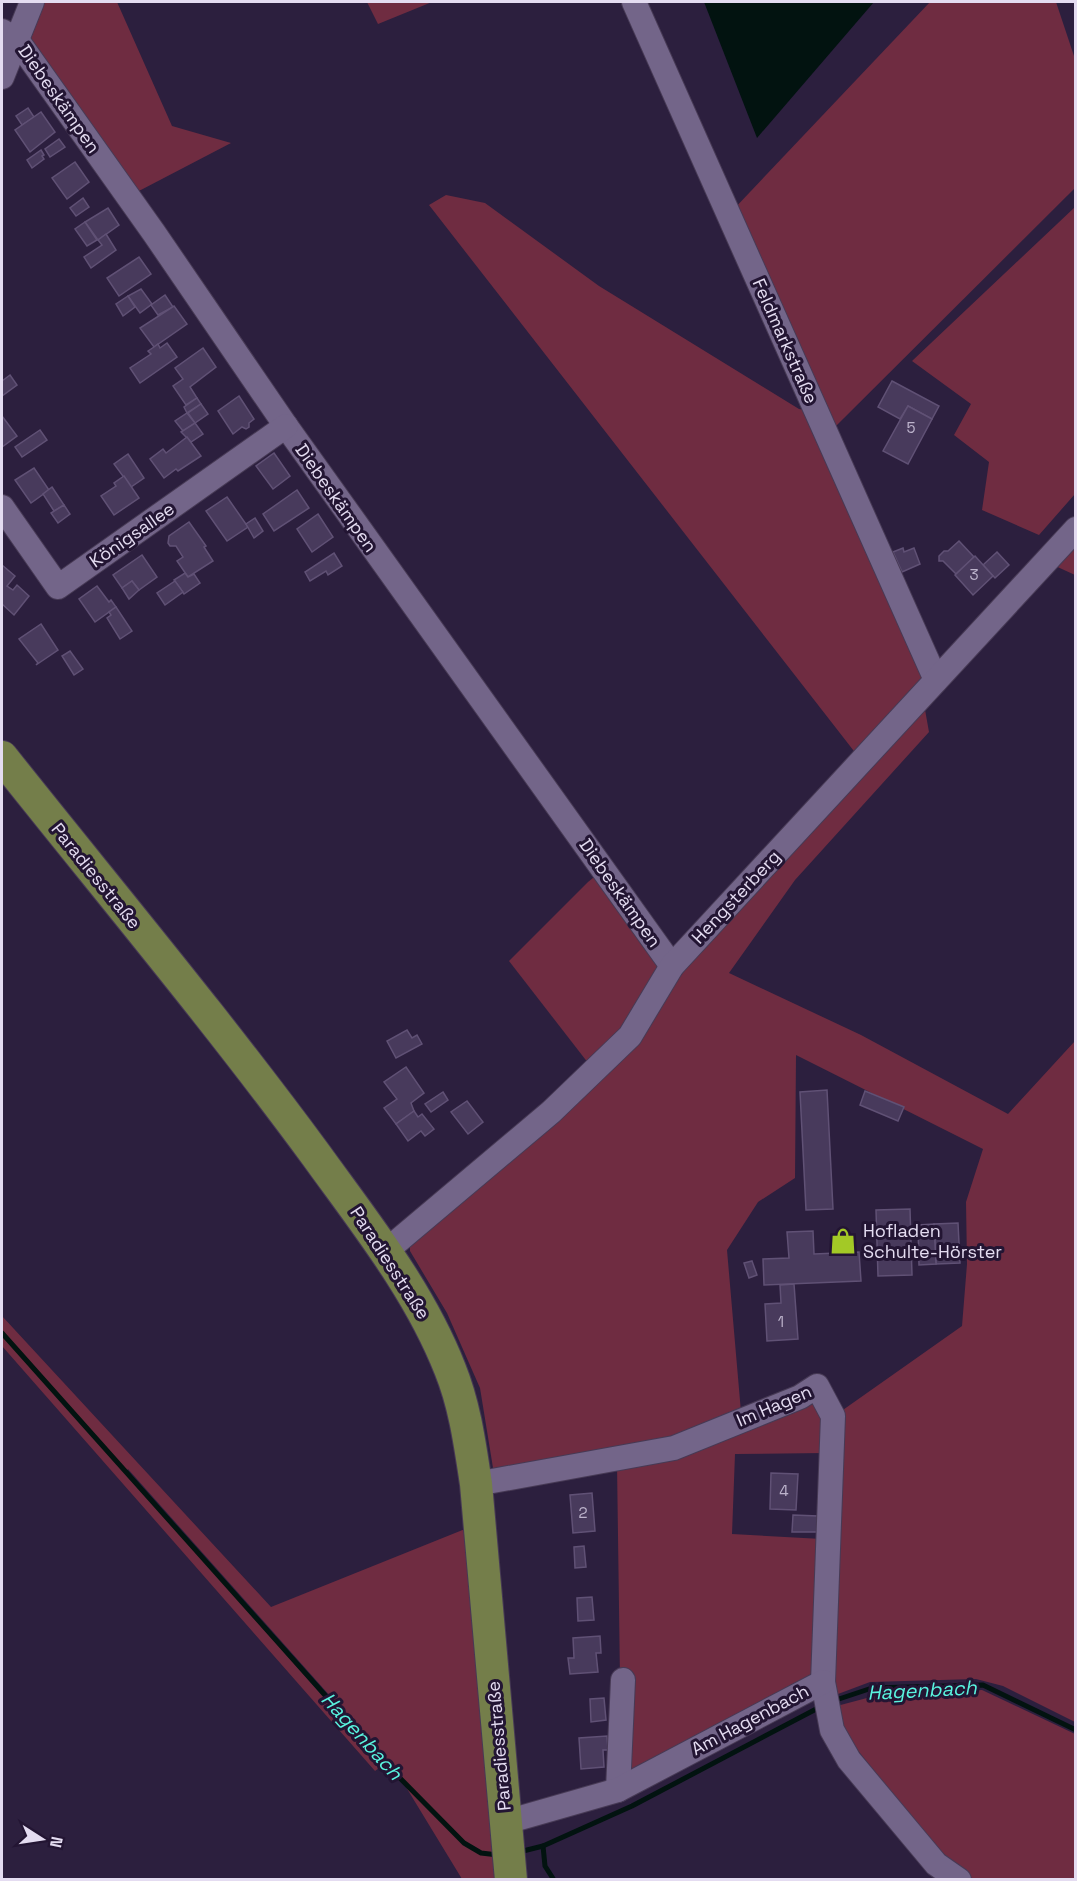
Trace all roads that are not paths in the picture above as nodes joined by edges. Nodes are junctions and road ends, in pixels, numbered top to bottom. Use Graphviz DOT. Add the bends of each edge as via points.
graph roads {
  1 [pos="32,2"];
  2 [pos="634,2"];
  3 [pos="9,35"];
  4 [pos="2,77"];
  5 [pos="286,426"];
  6 [pos="2,507"];
  7 [pos="1076,529"];
  8 [pos="936,680"];
  9 [pos="2,757"];
  10 [pos="672,966"];
  11 [pos="386,1251"];
  12 [pos="476,1484"];
  13 [pos="623,1680"];
  14 [pos="823,1682"];
  15 [pos="618,1790"];
  16 [pos="509,1852"];
  17 [pos="959,1880"];
  1 -- 3 [label="street"];
  2 -- 8 [label="street, Feldmarkstraße"];
  3 -- 4 [label="street"];
  3 -- 5 [label="street, Diebeskämpen" via="154,233"];
  5 -- 6 [label="street, Königsallee" via="58,587"];
  5 -- 10 [label="street, Diebeskämpen"];
  7 -- 8 [label="street, Hengsterberg"];
  8 -- 10 [label="street, Hengsterberg"];
  9 -- 11 [label="main road, Paradiesstraße" via="275,1100"];
  10 -- 11 [label="street, Hengsterberg" via="630,1036 551,1112"];
  11 -- 12 [label="main road, Paradiesstraße" via="429,1323 451,1371 465,1419"];
  12 -- 14 [label="street, Im Hagen" via="674,1448 800,1397 817,1386 833,1416"];
  12 -- 16 [label="main road, Paradiesstraße"];
  13 -- 15 [label="street"];
  14 -- 15 [label="street, Am Hagenbach"];
  14 -- 17 [label="street, Am Hagenbach" via="832,1730 849,1760 936,1864"];
  15 -- 16 [label="street, Am Hagenbach"];
}
